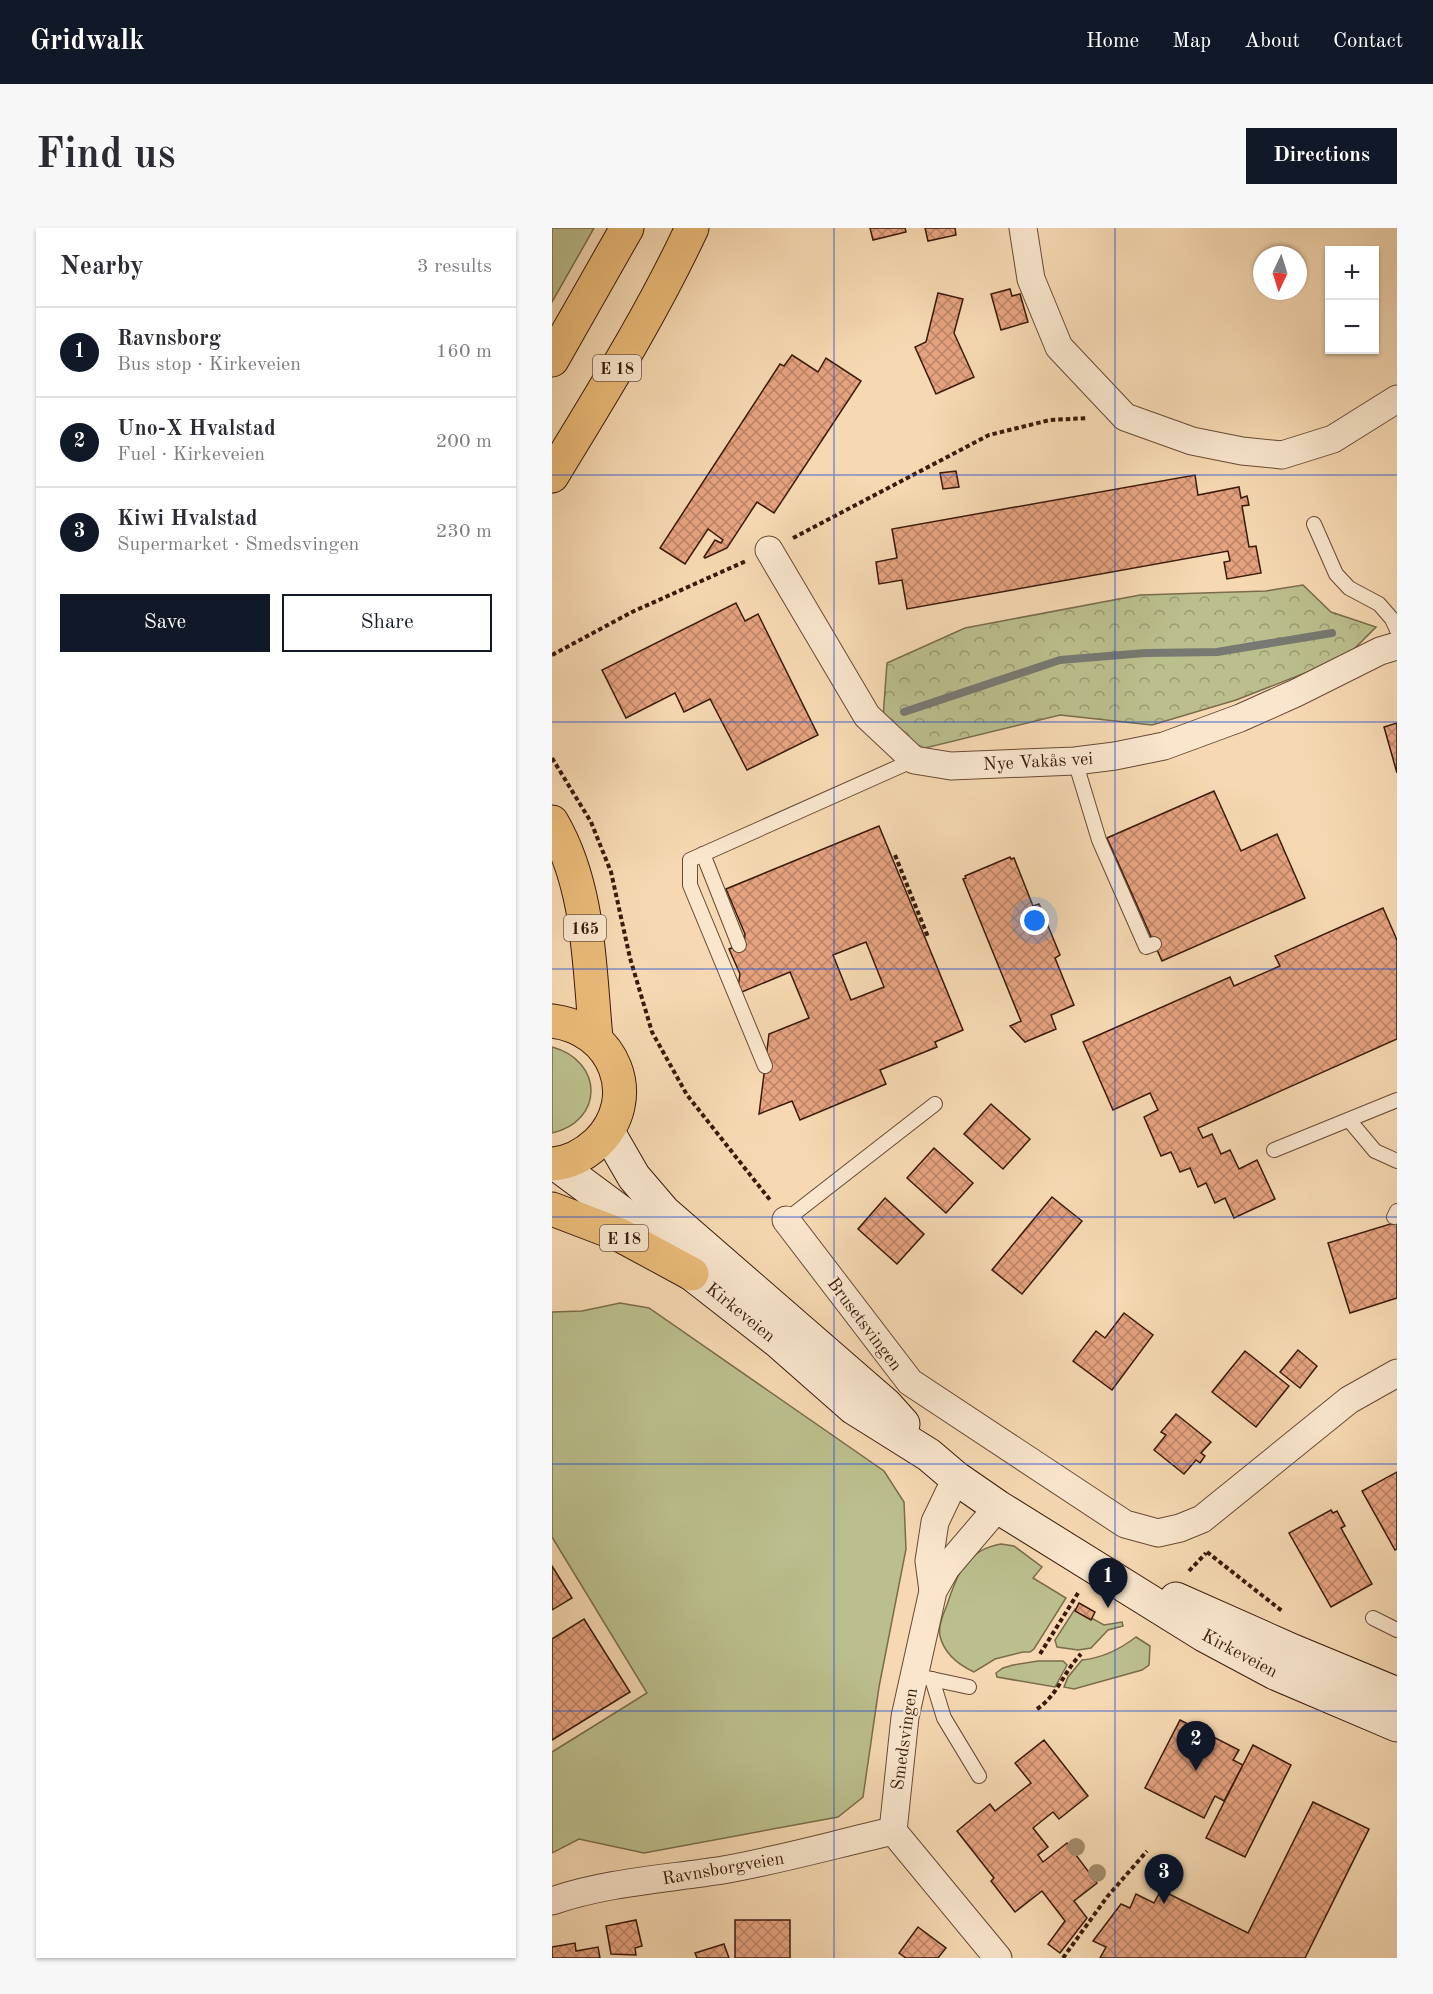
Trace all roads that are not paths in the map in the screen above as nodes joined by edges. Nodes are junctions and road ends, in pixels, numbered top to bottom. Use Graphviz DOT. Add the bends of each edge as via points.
graph roads {
  1 [pos="627,228"];
  2 [pos="692,228"];
  3 [pos="1023,228"];
  4 [pos="552,360"];
  5 [pos="1397,399"];
  6 [pos="552,476"];
  7 [pos="1314,524"];
  8 [pos="769,550"];
  9 [pos="1397,630"];
  10 [pos="1397,646"];
  11 [pos="914,760"];
  12 [pos="1075,761"];
  13 [pos="552,822"];
  14 [pos="703,854"];
  15 [pos="1154,944"];
  16 [pos="739,945"];
  17 [pos="552,1020"];
  18 [pos="596,1038"];
  19 [pos="765,1066"];
  20 [pos="1397,1100"];
  21 [pos="935,1104"];
  22 [pos="1349,1120"];
  23 [pos="608,1132"];
  24 [pos="1274,1150"];
  25 [pos="1397,1161"];
  26 [pos="554,1164"];
  27 [pos="552,1209"];
  28 [pos="786,1220"];
  29 [pos="692,1274"];
  30 [pos="1397,1372"];
  31 [pos="929,1455"];
  32 [pos="956,1478"];
  33 [pos="998,1507"];
  34 [pos="1085,1578"];
  35 [pos="933,1592"];
  36 [pos="1373,1618"];
  37 [pos="1397,1630"];
  38 [pos="923,1677"];
  39 [pos="969,1687"];
  40 [pos="1397,1694"];
  41 [pos="1397,1725"];
  42 [pos="979,1776"];
  43 [pos="893,1831"];
  44 [pos="552,1901"];
  45 [pos="998,1958"];
  1 -- 4 [label="main road"];
  2 -- 6 [label="main road, E 18" via="615,372"];
  3 -- 5 [label="street" via="1031,279 1059,347 1125,417 1192,441 1242,452 1282,455 1333,439"];
  7 -- 9 [label="lane" via="1336,574 1349,588 1380,604"];
  8 -- 11 [label="street" via="867,716"];
  10 -- 12 [label="street, Nye Vakås vei" via="1240,718 1164,746"];
  11 -- 12 [label="street, Nye Vakås vei" via="951,766"];
  11 -- 14 [label="lane"];
  12 -- 15 [label="lane" via="1099,840 1146,947"];
  13 -- 18 [label="main road, 165" via="570,858 584,912"];
  14 -- 16 [label="lane"];
  14 -- 19 [label="lane" via="690,860 690,885"];
  17 -- 18 [label="main road, 165" via="576,1026"];
  18 -- 23 [label="main road, 165" via="612,1059 619,1083 618,1108"];
  20 -- 22 [label="lane"];
  21 -- 28 [label="lane"];
  22 -- 24 [label="lane"];
  22 -- 25 [label="lane" via="1375,1151"];
  23 -- 26 [label="main road, 165" via="585,1154"];
  23 -- 31 [label="main road, Kirkeveien" via="634,1177 664,1212 886,1405"];
  26 -- 29 [label="main road, Kirkeveien" via="627,1216"];
  27 -- 29 [label="main road, E 18" via="620,1235"];
  28 -- 30 [label="street, Brusetsvingen" via="910,1382 1125,1524 1158,1533 1202,1519 1349,1400"];
  29 -- 31 [label="main road, Kirkeveien" via="854,1408"];
  31 -- 32 [label="main road, Kirkeveien"];
  32 -- 33 [label="main road, Kirkeveien"];
  32 -- 35 [label="street" via="934,1522 929,1561"];
  33 -- 34 [label="main road, Kirkeveien"];
  33 -- 35 [label="street, Smedsvingen" via="946,1568"];
  34 -- 40 [label="main road, Kirkeveien" via="1212,1613"];
  34 -- 41 [label="main road, Kirkeveien" via="1275,1673"];
  35 -- 38 [label="street, Smedsvingen"];
  36 -- 37 [label="lane"];
  38 -- 39 [label="lane"];
  38 -- 42 [label="lane"];
  38 -- 43 [label="street, Smedsvingen" via="905,1717"];
  43 -- 44 [label="street, Ravnsborgveien" via="724,1870 624,1884"];
  43 -- 45 [label="street"];
}
